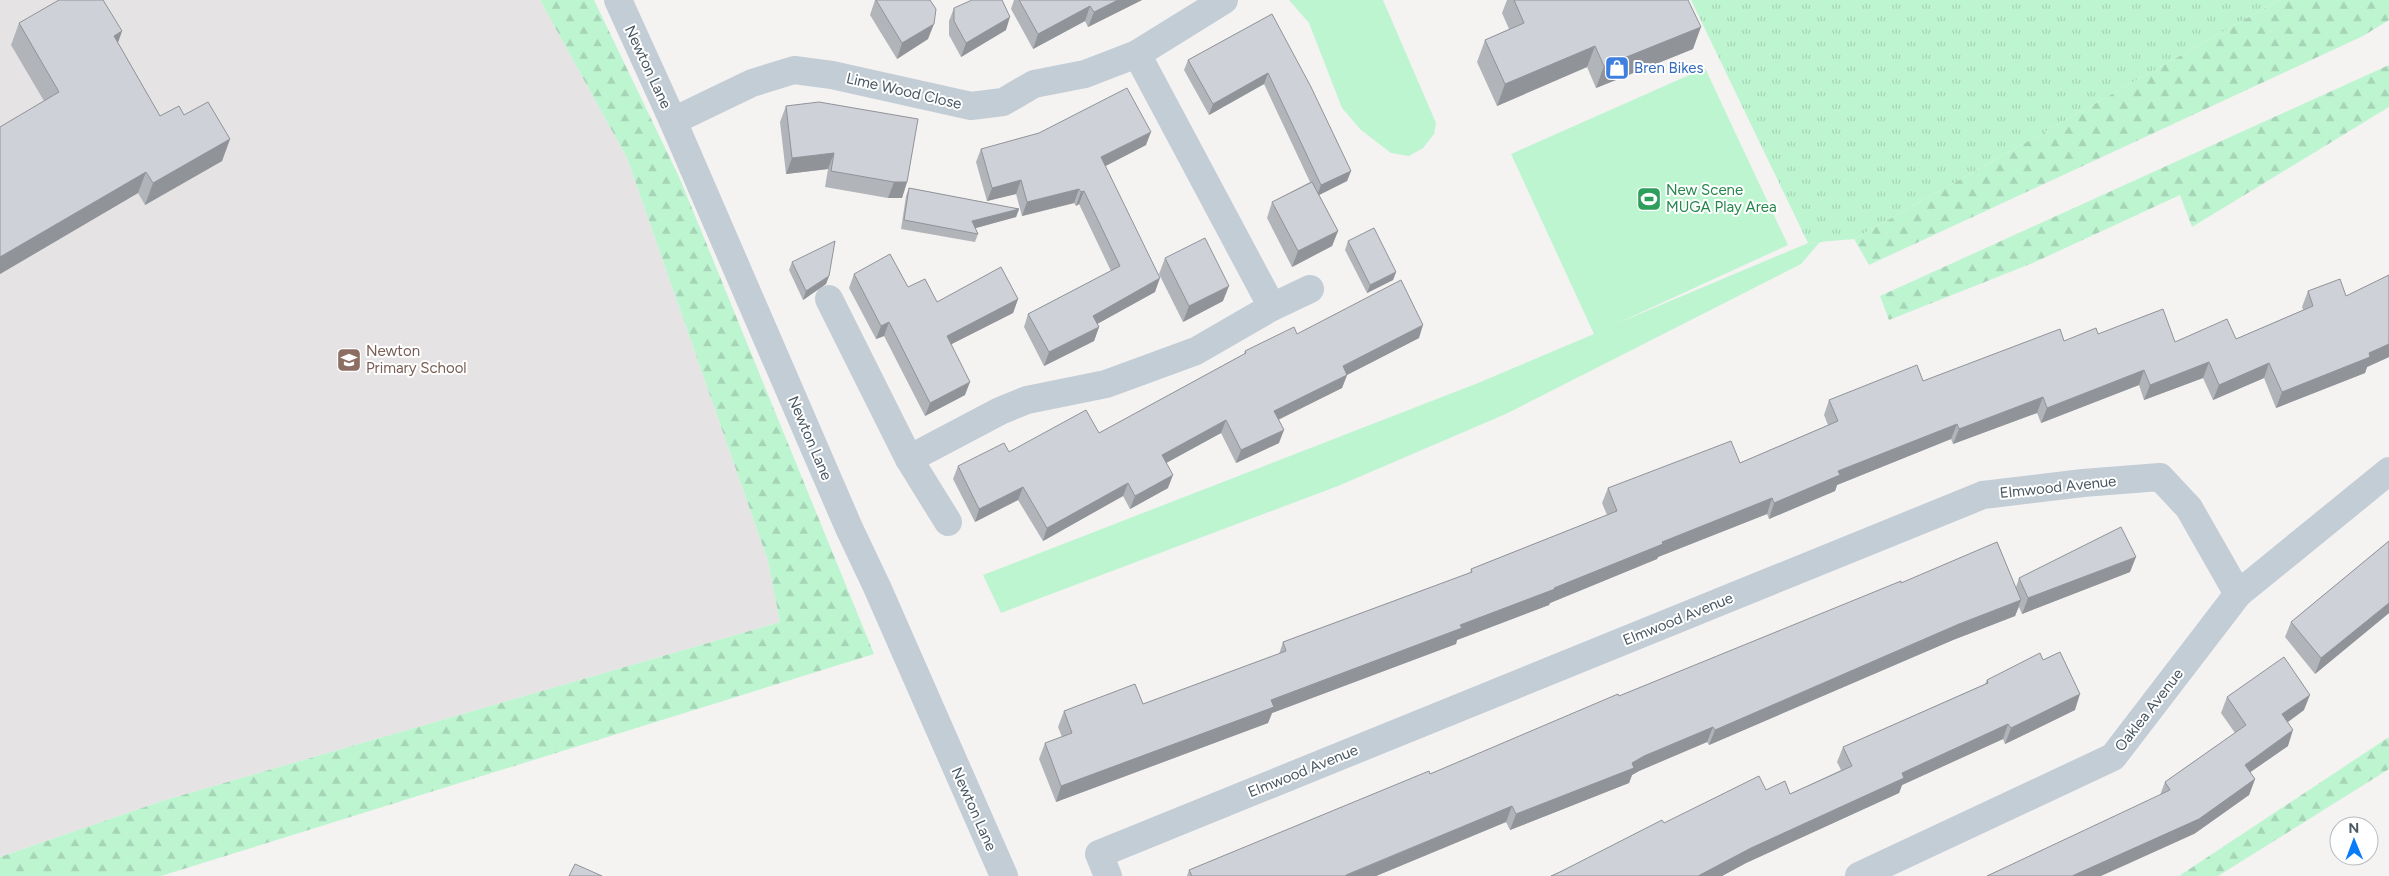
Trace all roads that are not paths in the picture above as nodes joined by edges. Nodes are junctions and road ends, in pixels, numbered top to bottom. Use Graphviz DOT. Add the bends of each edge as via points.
graph roads {
  1 [pos="618,0"];
  2 [pos="1224,0"];
  3 [pos="1137,54"];
  4 [pos="673,121"];
  5 [pos="1310,289"];
  6 [pos="830,299"];
  7 [pos="1272,307"];
  8 [pos="909,458"];
  9 [pos="2389,471"];
  10 [pos="948,522"];
  11 [pos="2238,594"];
  12 [pos="1004,876"];
  13 [pos="1108,876"];
  14 [pos="1859,876"];
  1 -- 4 [label="street, Newton Lane"];
  2 -- 3 [label="street, Lime Wood Close"];
  3 -- 4 [label="street, Lime Wood Close" via="1086,74 1034,84 1003,102 971,106 832,75 794,70 752,83"];
  3 -- 7 [label="street"];
  4 -- 12 [label="street, Newton Lane"];
  5 -- 7 [label="street"];
  6 -- 8 [label="street"];
  7 -- 8 [label="street" via="1196,351 1106,384 1027,400"];
  8 -- 10 [label="street"];
  9 -- 11 [label="street, Oaklea Avenue"];
  11 -- 13 [label="street, Elmwood Avenue" via="2189,508 2160,477 2083,482 1983,495 1099,854"];
  11 -- 14 [label="street, Oaklea Avenue" via="2113,757"];
}
